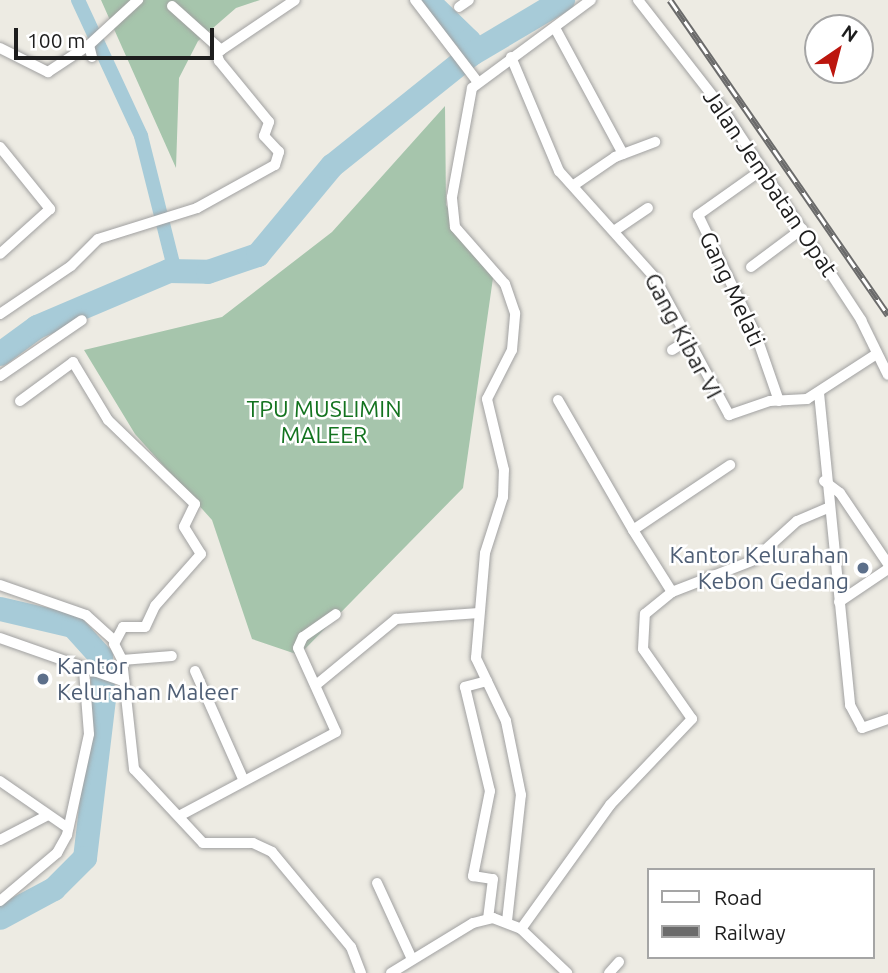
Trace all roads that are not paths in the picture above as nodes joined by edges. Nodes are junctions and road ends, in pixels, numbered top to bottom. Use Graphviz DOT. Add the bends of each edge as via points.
graph roads {
  1 [pos="138,0"];
  2 [pos="295,0"];
  3 [pos="415,0"];
  4 [pos="469,0"];
  5 [pos="591,0"];
  6 [pos="638,0"];
  7 [pos="172,6"];
  8 [pos="458,7"];
  9 [pos="555,28"];
  10 [pos="90,43"];
  11 [pos="215,47"];
  12 [pos="0,48"];
  13 [pos="92,57"];
  14 [pos="511,57"];
  15 [pos="476,79"];
  16 [pos="655,142"];
  17 [pos="0,148"];
  18 [pos="623,153"];
  19 [pos="763,169"];
  20 [pos="574,185"];
  21 [pos="648,208"];
  22 [pos="802,229"];
  23 [pos="614,231"];
  24 [pos="0,254"];
  25 [pos="751,267"];
  26 [pos="0,314"];
  27 [pos="82,320"];
  28 [pos="688,340"];
  29 [pos="672,350"];
  30 [pos="875,355"];
  31 [pos="888,374"];
  32 [pos="0,376"];
  33 [pos="819,393"];
  34 [pos="558,400"];
  35 [pos="19,401"];
  36 [pos="779,401"];
  37 [pos="730,465"];
  38 [pos="824,481"];
  39 [pos="827,508"];
  40 [pos="633,530"];
  41 [pos="888,567"];
  42 [pos="0,585"];
  43 [pos="672,592"];
  44 [pos="839,602"];
  45 [pos="479,613"];
  46 [pos="336,614"];
  47 [pos="0,638"];
  48 [pos="115,640"];
  49 [pos="172,656"];
  50 [pos="122,660"];
  51 [pos="84,670"];
  52 [pos="195,671"];
  53 [pos="121,680"];
  54 [pos="487,681"];
  55 [pos="316,685"];
  56 [pos="888,719"];
  57 [pos="0,781"];
  58 [pos="244,781"];
  59 [pos="48,815"];
  60 [pos="179,816"];
  61 [pos="68,828"];
  62 [pos="0,840"];
  63 [pos="377,883"];
  64 [pos="0,901"];
  65 [pos="488,919"];
  66 [pos="507,921"];
  67 [pos="521,929"];
  68 [pos="412,959"];
  69 [pos="619,962"];
  70 [pos="361,973"];
  71 [pos="391,973"];
  72 [pos="567,973"];
  73 [pos="609,973"];
  1 -- 10 [label="street"];
  2 -- 11 [label="street" via="223,49"];
  3 -- 15 [label="street"];
  4 -- 8 [label="street"];
  5 -- 9 [label="street"];
  6 -- 19 [label="street, Jalan Jembatan Opat"];
  7 -- 11 [label="street"];
  9 -- 14 [label="street"];
  9 -- 18 [label="street"];
  10 -- 12 [label="street" via="48,72"];
  10 -- 13 [label="street"];
  11 -- 26 [label="street" via="219,61 269,122 264,136 281,158 259,177 197,208 153,217 91,243 71,266"];
  14 -- 15 [label="street"];
  14 -- 20 [label="street, Gang Kibar VI" via="559,171"];
  15 -- 45 [label="street" via="468,96 451,214 462,238 506,284 515,319 512,350 487,399 504,470 503,497 489,534"];
  16 -- 18 [label="street"];
  17 -- 24 [label="street" via="50,209"];
  18 -- 20 [label="street"];
  19 -- 22 [label="street, Jalan Jembatan Opat"];
  19 -- 36 [label="street, Gang Melati" via="698,215 756,335"];
  20 -- 23 [label="street, Gang Kibar VI"];
  21 -- 23 [label="street"];
  22 -- 25 [label="street"];
  22 -- 30 [label="street, Jalan Jembatan Opat" via="860,320"];
  23 -- 28 [label="street, Gang Kibar VI" via="655,278"];
  27 -- 32 [label="street"];
  28 -- 29 [label="street"];
  28 -- 36 [label="street, Gang Kibar VI" via="729,415"];
  30 -- 31 [label="street, Jalan Jembatan Opat"];
  30 -- 33 [label="street"];
  33 -- 36 [label="street"];
  33 -- 38 [label="street"];
  34 -- 40 [label="street"];
  35 -- 48 [label="street" via="73,362 108,419 195,504 184,527 201,554 155,606 145,627 125,625"];
  37 -- 40 [label="street"];
  38 -- 39 [label="street"];
  38 -- 41 [label="street" via="841,493"];
  39 -- 43 [label="street" via="797,521 754,560"];
  39 -- 44 [label="street"];
  40 -- 43 [label="street"];
  41 -- 44 [label="street"];
  42 -- 48 [label="street" via="86,615"];
  43 -- 67 [label="street" via="645,614 643,649 692,719 610,805"];
  44 -- 56 [label="street" via="854,717 867,728"];
  45 -- 54 [label="street" via="476,658"];
  45 -- 55 [label="street" via="396,619"];
  46 -- 55 [label="street" via="298,643"];
  47 -- 51 [label="street"];
  48 -- 50 [label="street"];
  49 -- 50 [label="street"];
  50 -- 53 [label="street"];
  51 -- 53 [label="street"];
  51 -- 61 [label="street" via="89,734"];
  52 -- 58 [label="street"];
  53 -- 60 [label="street" via="133,767"];
  54 -- 65 [label="street" via="465,687 490,792 473,876 493,878"];
  54 -- 66 [label="street" via="506,721 521,795"];
  55 -- 58 [label="street" via="336,732"];
  57 -- 59 [label="street"];
  58 -- 60 [label="street"];
  59 -- 61 [label="street"];
  59 -- 62 [label="street"];
  60 -- 70 [label="street" via="204,843 253,843 272,852 351,947"];
  61 -- 64 [label="street" via="57,853"];
  63 -- 68 [label="street"];
  65 -- 66 [label="street"];
  65 -- 68 [label="street"];
  66 -- 67 [label="street"];
  67 -- 72 [label="street"];
  68 -- 71 [label="street"];
  69 -- 73 [label="street"];
}
